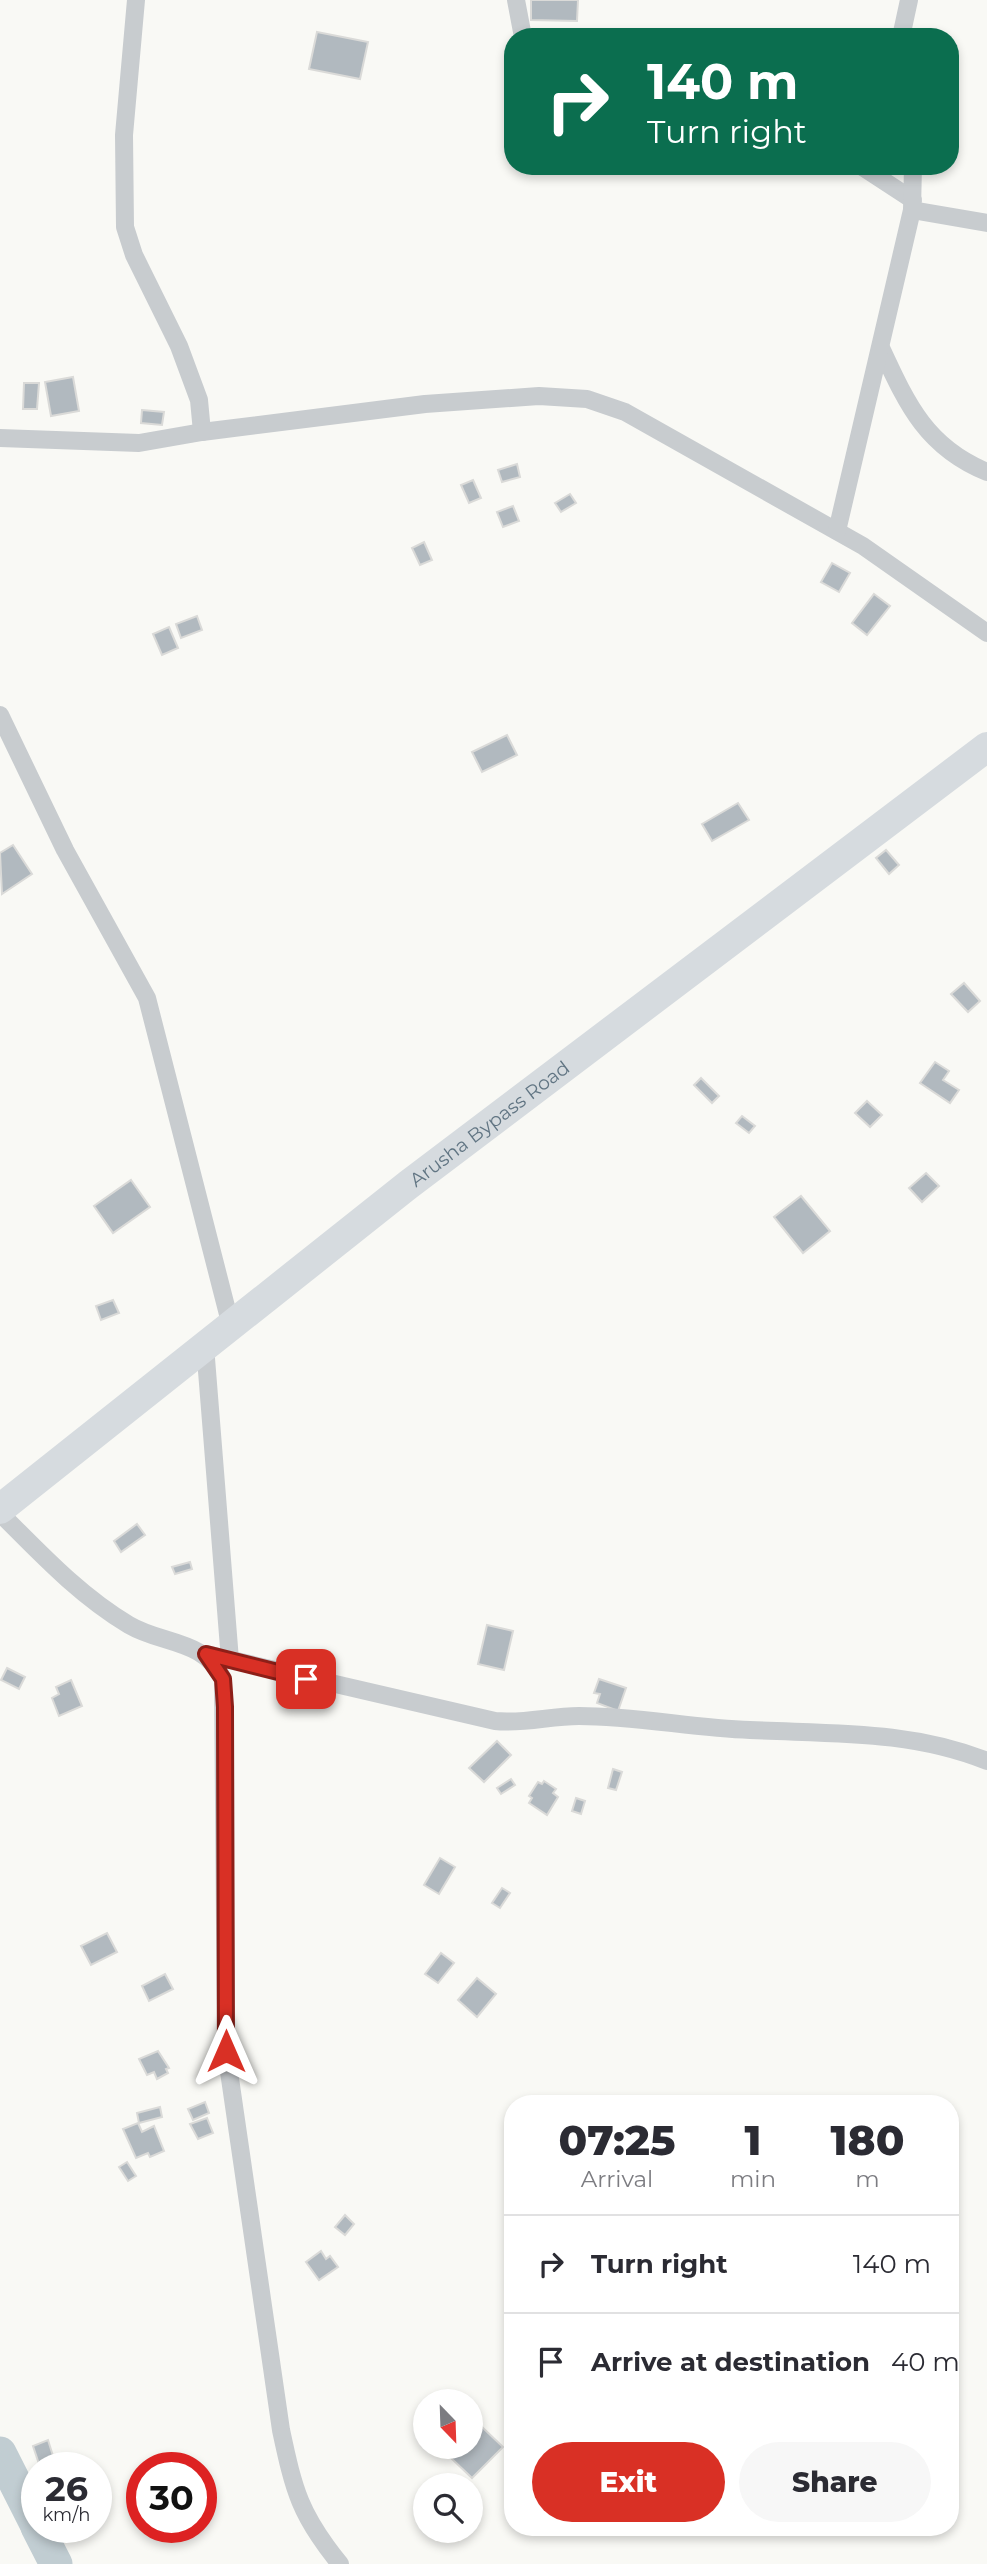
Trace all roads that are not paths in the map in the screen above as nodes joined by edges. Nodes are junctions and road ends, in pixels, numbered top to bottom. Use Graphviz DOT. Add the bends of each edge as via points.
graph roads {
  1 [pos="136,0"];
  2 [pos="516,0"];
  3 [pos="909,0"];
  4 [pos="521,28"];
  5 [pos="903,28"];
  6 [pos="873,175"];
  7 [pos="913,175"];
  8 [pos="913,205"];
  9 [pos="987,223"];
  10 [pos="881,348"];
  11 [pos="202,432"];
  12 [pos="0,438"];
  13 [pos="987,472"];
  14 [pos="837,531"];
  15 [pos="987,633"];
  16 [pos="0,715"];
  17 [pos="987,747"];
  18 [pos="230,1326"];
  19 [pos="205,1346"];
  20 [pos="0,1511"];
  21 [pos="206,1654"];
  22 [pos="230,1660"];
  23 [pos="987,1761"];
  24 [pos="340,2564"];
  1 -- 11 [label="street" via="124,135 125,228 179,346 199,400"];
  2 -- 4 [label="street"];
  3 -- 5 [label="street"];
  6 -- 8 [label="street"];
  7 -- 8 [label="street"];
  8 -- 9 [label="street"];
  8 -- 10 [label="street"];
  10 -- 13 [label="street" via="908,407 930,434 961,461"];
  10 -- 14 [label="street"];
  11 -- 12 [label="street" via="139,443"];
  11 -- 14 [label="street" via="425,404 539,396 587,399 625,412"];
  14 -- 15 [label="street"];
  16 -- 18 [label="street" via="65,850 147,998"];
  17 -- 18 [label="main road, Arusha Bypass Road" via="408,1185"];
  18 -- 19 [label="main road, Arusha Bypass Road"];
  19 -- 20 [label="main road, Arusha Bypass Road"];
  19 -- 22 [label="street"];
  20 -- 21 [label="street" via="96,1603 132,1627"];
  21 -- 22 [label="street"];
  21 -- 24 [label="street" via="223,1679 226,2051 242,2169 294,2490 314,2532"];
  22 -- 23 [label="street" via="495,1721 583,1716 878,1735 940,1745"];
}
